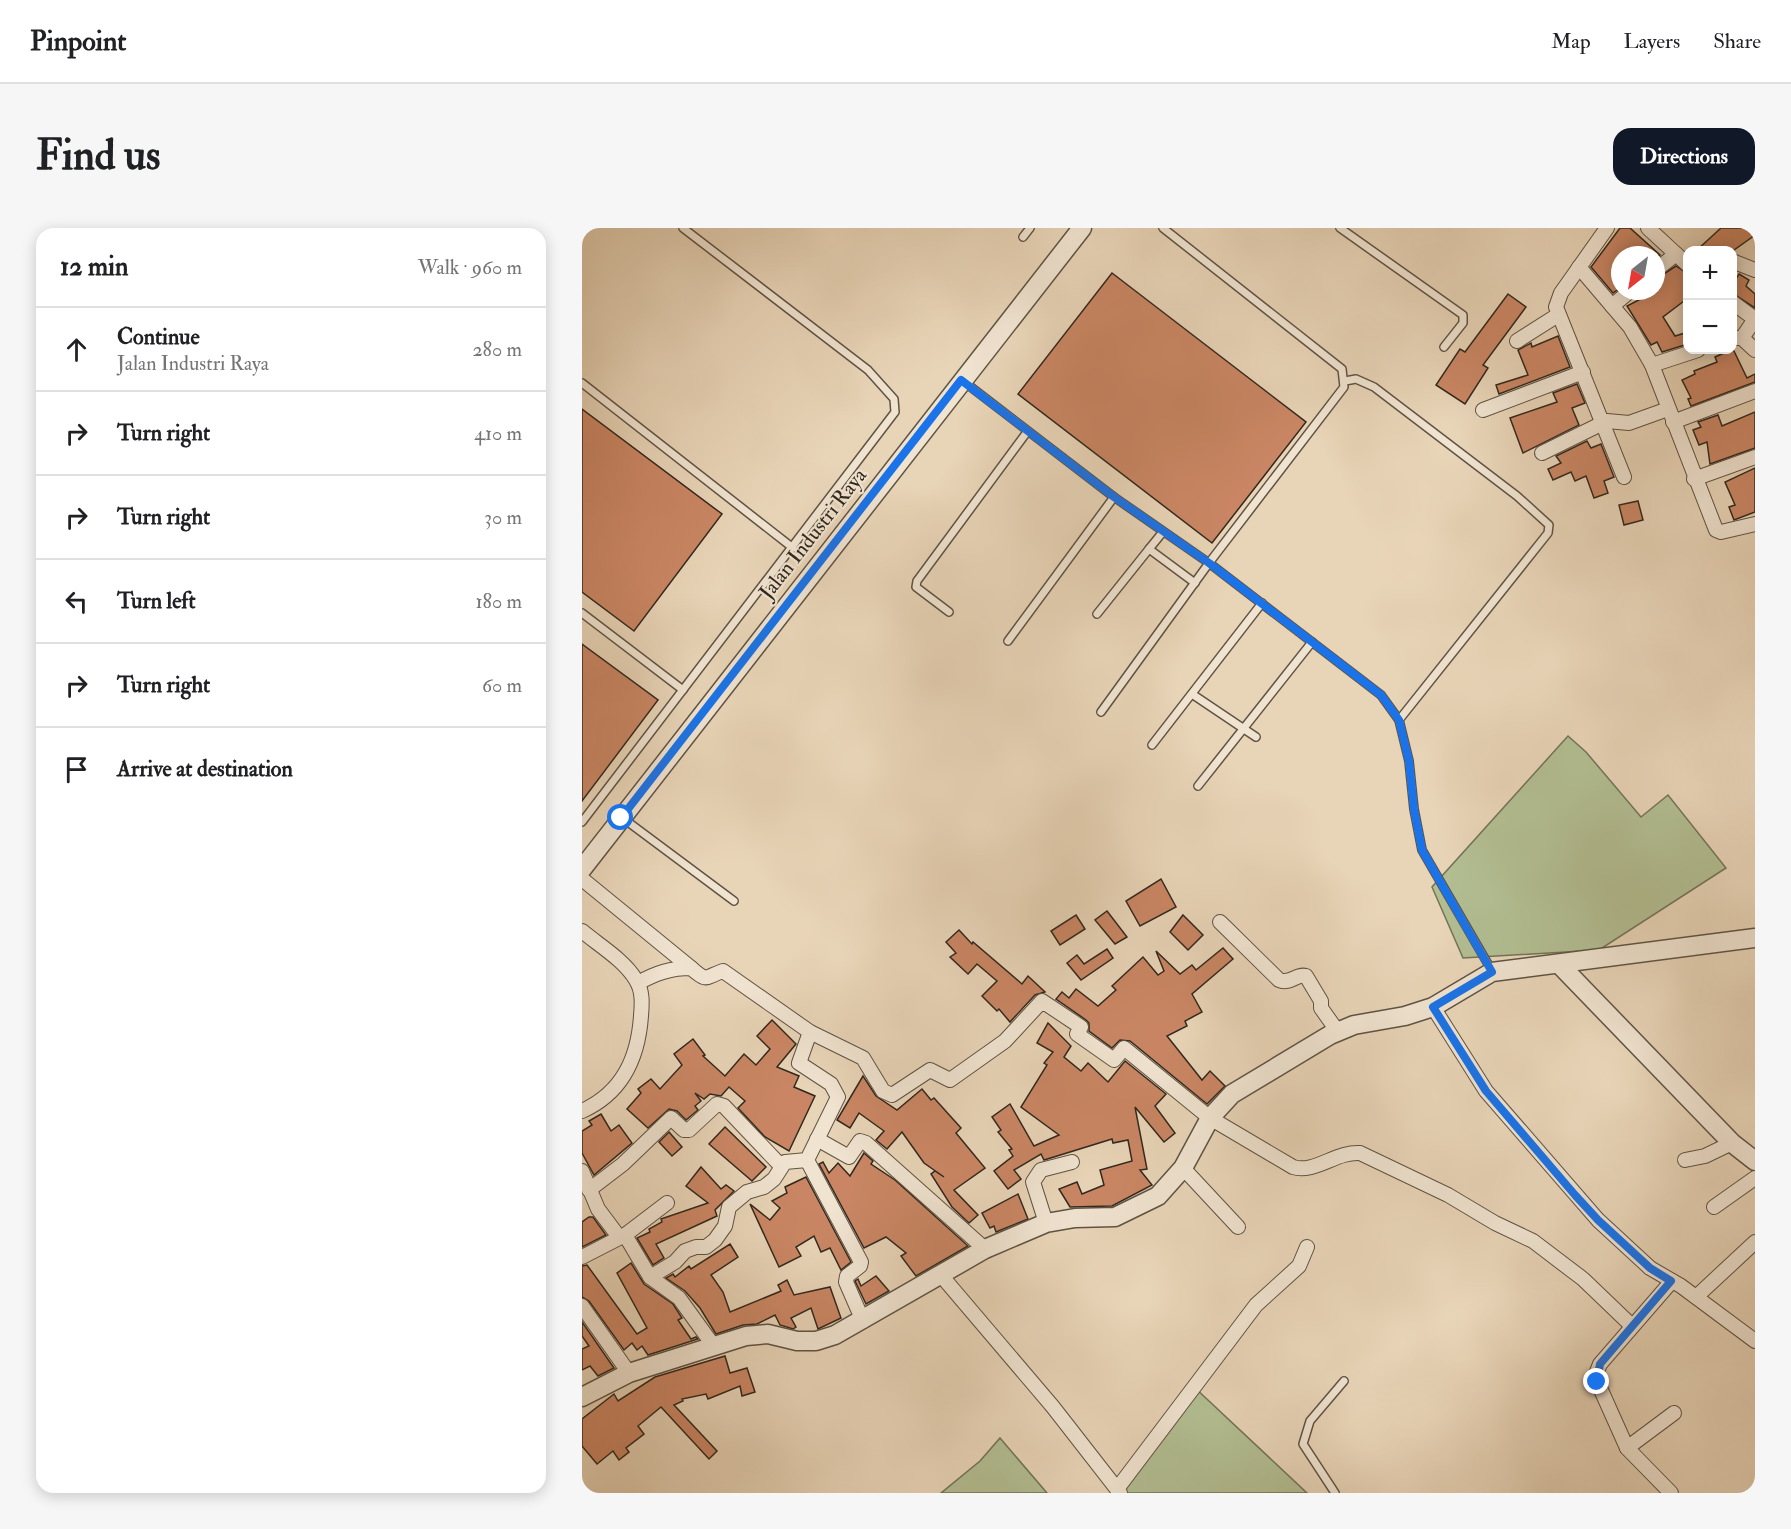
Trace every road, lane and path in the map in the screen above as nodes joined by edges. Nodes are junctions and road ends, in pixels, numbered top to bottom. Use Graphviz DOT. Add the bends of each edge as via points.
graph roads {
  1 [pos="683,228"];
  2 [pos="1030,228"];
  3 [pos="1082,228"];
  4 [pos="1163,228"];
  5 [pos="1340,228"];
  6 [pos="1607,228"];
  7 [pos="1648,228"];
  8 [pos="1023,237"];
  9 [pos="1676,254"];
  10 [pos="1683,260"];
  11 [pos="1665,263"];
  12 [pos="1737,263"];
  13 [pos="1579,267"];
  14 [pos="1755,270"];
  15 [pos="1619,300"];
  16 [pos="1612,306"];
  17 [pos="1737,307"];
  18 [pos="1558,315"];
  19 [pos="1737,338"];
  20 [pos="1516,341"];
  21 [pos="1444,347"];
  22 [pos="1755,350"];
  23 [pos="1686,354"];
  24 [pos="1652,365"];
  25 [pos="1583,372"];
  26 [pos="961,380"];
  27 [pos="1345,381"];
  28 [pos="582,383"];
  29 [pos="1755,391"];
  30 [pos="1483,410"];
  31 [pos="1670,416"];
  32 [pos="1604,423"];
  33 [pos="1027,432"];
  34 [pos="1542,453"];
  35 [pos="1755,457"];
  36 [pos="1624,477"];
  37 [pos="1694,479"];
  38 [pos="1114,497"];
  39 [pos="1755,524"];
  40 [pos="1162,533"];
  41 [pos="793,548"];
  42 [pos="1149,549"];
  43 [pos="1209,563"];
  44 [pos="1195,583"];
  45 [pos="1262,603"];
  46 [pos="949,612"];
  47 [pos="582,613"];
  48 [pos="1097,614"];
  49 [pos="1008,641"];
  50 [pos="1312,642"];
  51 [pos="683,690"];
  52 [pos="1192,694"];
  53 [pos="1101,712"];
  54 [pos="1399,720"];
  55 [pos="1243,727"];
  56 [pos="1256,737"];
  57 [pos="1152,746"];
  58 [pos="1198,786"];
  59 [pos="621,818"];
  60 [pos="582,822"];
  61 [pos="582,869"];
  62 [pos="582,879"];
  63 [pos="734,901"];
  64 [pos="1220,922"];
  65 [pos="582,931"];
  66 [pos="1755,938"];
  67 [pos="1560,965"];
  68 [pos="691,968"];
  69 [pos="1492,972"];
  70 [pos="638,982"];
  71 [pos="1433,1007"];
  72 [pos="810,1032"];
  73 [pos="1338,1032"];
  74 [pos="582,1111"];
  75 [pos="1210,1118"];
  76 [pos="817,1140"];
  77 [pos="1732,1143"];
  78 [pos="807,1160"];
  79 [pos="1685,1161"];
  80 [pos="1755,1161"];
  81 [pos="1072,1162"];
  82 [pos="781,1166"];
  83 [pos="1183,1168"];
  84 [pos="582,1171"];
  85 [pos="1755,1178"];
  86 [pos="589,1190"];
  87 [pos="667,1203"];
  88 [pos="1714,1208"];
  89 [pos="1046,1223"];
  90 [pos="1239,1227"];
  91 [pos="622,1236"];
  92 [pos="1755,1242"];
  93 [pos="1307,1246"];
  94 [pos="985,1249"];
  95 [pos="582,1257"];
  96 [pos="940,1274"];
  97 [pos="650,1277"];
  98 [pos="1671,1281"];
  99 [pos="1696,1297"];
  100 [pos="582,1306"];
  101 [pos="863,1321"];
  102 [pos="1632,1326"];
  103 [pos="1755,1341"];
  104 [pos="713,1345"];
  105 [pos="629,1373"];
  106 [pos="1344,1381"];
  107 [pos="582,1397"];
  108 [pos="1674,1413"];
  109 [pos="1627,1448"];
  110 [pos="1119,1491"];
  111 [pos="1335,1493"];
  112 [pos="1671,1493"];
  1 -- 41 [label="lane" via="868,370 894,399 895,412 888,423"];
  2 -- 8 [label="lane"];
  3 -- 26 [label="street, Jalan Industri Raya"];
  4 -- 27 [label="lane" via="1342,369"];
  5 -- 21 [label="lane" via="1463,315 1463,323"];
  6 -- 13 [label="street"];
  7 -- 9 [label="street"];
  9 -- 10 [label="street"];
  9 -- 11 [label="street"];
  12 -- 14 [label="street"];
  13 -- 16 [label="street"];
  13 -- 18 [label="street" via="1557,300"];
  15 -- 16 [label="street"];
  16 -- 24 [label="street"];
  17 -- 19 [label="street" via="1755,320"];
  18 -- 20 [label="street"];
  18 -- 25 [label="street"];
  19 -- 22 [label="street"];
  23 -- 24 [label="street"];
  24 -- 31 [label="street"];
  25 -- 30 [label="street"];
  25 -- 32 [label="street"];
  26 -- 33 [label="lane"];
  26 -- 59 [label="street, Jalan Industri Raya"];
  27 -- 43 [label="lane"];
  27 -- 54 [label="lane" via="1356,379 1374,387 1549,525 1548,533"];
  28 -- 41 [label="lane"];
  29 -- 31 [label="street"];
  31 -- 32 [label="street"];
  31 -- 37 [label="street"];
  32 -- 34 [label="street"];
  32 -- 36 [label="street"];
  33 -- 38 [label="lane"];
  33 -- 46 [label="lane" via="917,581 916,587"];
  35 -- 37 [label="street"];
  37 -- 39 [label="street" via="1716,530"];
  38 -- 40 [label="lane"];
  38 -- 49 [label="lane"];
  40 -- 42 [label="lane"];
  40 -- 43 [label="lane"];
  41 -- 51 [label="lane"];
  42 -- 44 [label="lane"];
  42 -- 48 [label="lane"];
  43 -- 44 [label="lane"];
  43 -- 45 [label="lane"];
  44 -- 53 [label="lane"];
  45 -- 50 [label="lane"];
  45 -- 52 [label="lane"];
  47 -- 51 [label="lane"];
  50 -- 54 [label="lane" via="1381,695"];
  50 -- 55 [label="lane"];
  51 -- 60 [label="lane"];
  52 -- 55 [label="lane"];
  52 -- 57 [label="lane"];
  54 -- 69 [label="lane" via="1422,850"];
  55 -- 56 [label="lane"];
  55 -- 58 [label="lane"];
  59 -- 61 [label="street, Jalan Industri Raya"];
  59 -- 63 [label="lane"];
  62 -- 68 [label="street"];
  64 -- 73 [label="street" via="1281,981 1306,976"];
  65 -- 70 [label="street"];
  66 -- 67 [label="street"];
  67 -- 69 [label="street"];
  67 -- 77 [label="street"];
  68 -- 70 [label="street" via="664,970"];
  68 -- 72 [label="street" via="702,978 723,971"];
  69 -- 71 [label="street"];
  70 -- 74 [label="street" via="642,999 639,1036 630,1068 610,1094"];
  71 -- 73 [label="street"];
  71 -- 98 [label="street" via="1486,1091 1575,1195 1633,1252"];
  72 -- 75 [label="street" via="863,1058 883,1091 892,1095 930,1070 950,1080 1005,1041 1042,1001 1081,1027 1077,1034 1114,1060 1124,1048"];
  72 -- 76 [label="street" via="799,1064 838,1092 837,1102"];
  73 -- 75 [label="street" via="1240,1089"];
  75 -- 83 [label="street"];
  75 -- 102 [label="street" via="1300,1169 1346,1153 1360,1153 1448,1195 1533,1241 1583,1279"];
  76 -- 78 [label="street"];
  76 -- 94 [label="street" via="849,1157 860,1141 866,1143"];
  77 -- 79 [label="street"];
  77 -- 80 [label="street"];
  78 -- 82 [label="street" via="790,1160"];
  78 -- 101 [label="street" via="861,1262 846,1282"];
  81 -- 89 [label="street" via="1041,1170 1033,1182"];
  82 -- 86 [label="street" via="717,1104 689,1130 685,1131 671,1118"];
  82 -- 97 [label="street" via="764,1186 747,1192 729,1207 720,1234 709,1245 685,1251"];
  83 -- 89 [label="street" via="1158,1196 1115,1217"];
  83 -- 90 [label="street"];
  84 -- 86 [label="street"];
  85 -- 88 [label="street"];
  86 -- 91 [label="street" via="598,1209"];
  87 -- 91 [label="street"];
  89 -- 94 [label="street"];
  91 -- 95 [label="street"];
  91 -- 97 [label="street"];
  92 -- 99 [label="street"];
  93 -- 110 [label="street" via="1299,1266 1256,1305"];
  94 -- 96 [label="street"];
  96 -- 101 [label="street"];
  96 -- 110 [label="street"];
  97 -- 104 [label="street" via="679,1298"];
  98 -- 99 [label="street"];
  98 -- 102 [label="street"];
  99 -- 103 [label="street"];
  100 -- 105 [label="street"];
  101 -- 104 [label="street" via="816,1341 768,1334 746,1335"];
  102 -- 109 [label="street" via="1596,1374"];
  104 -- 105 [label="street"];
  105 -- 107 [label="street"];
  106 -- 111 [label="lane" via="1310,1420 1303,1444"];
  108 -- 109 [label="street"];
  109 -- 112 [label="street"];
}
